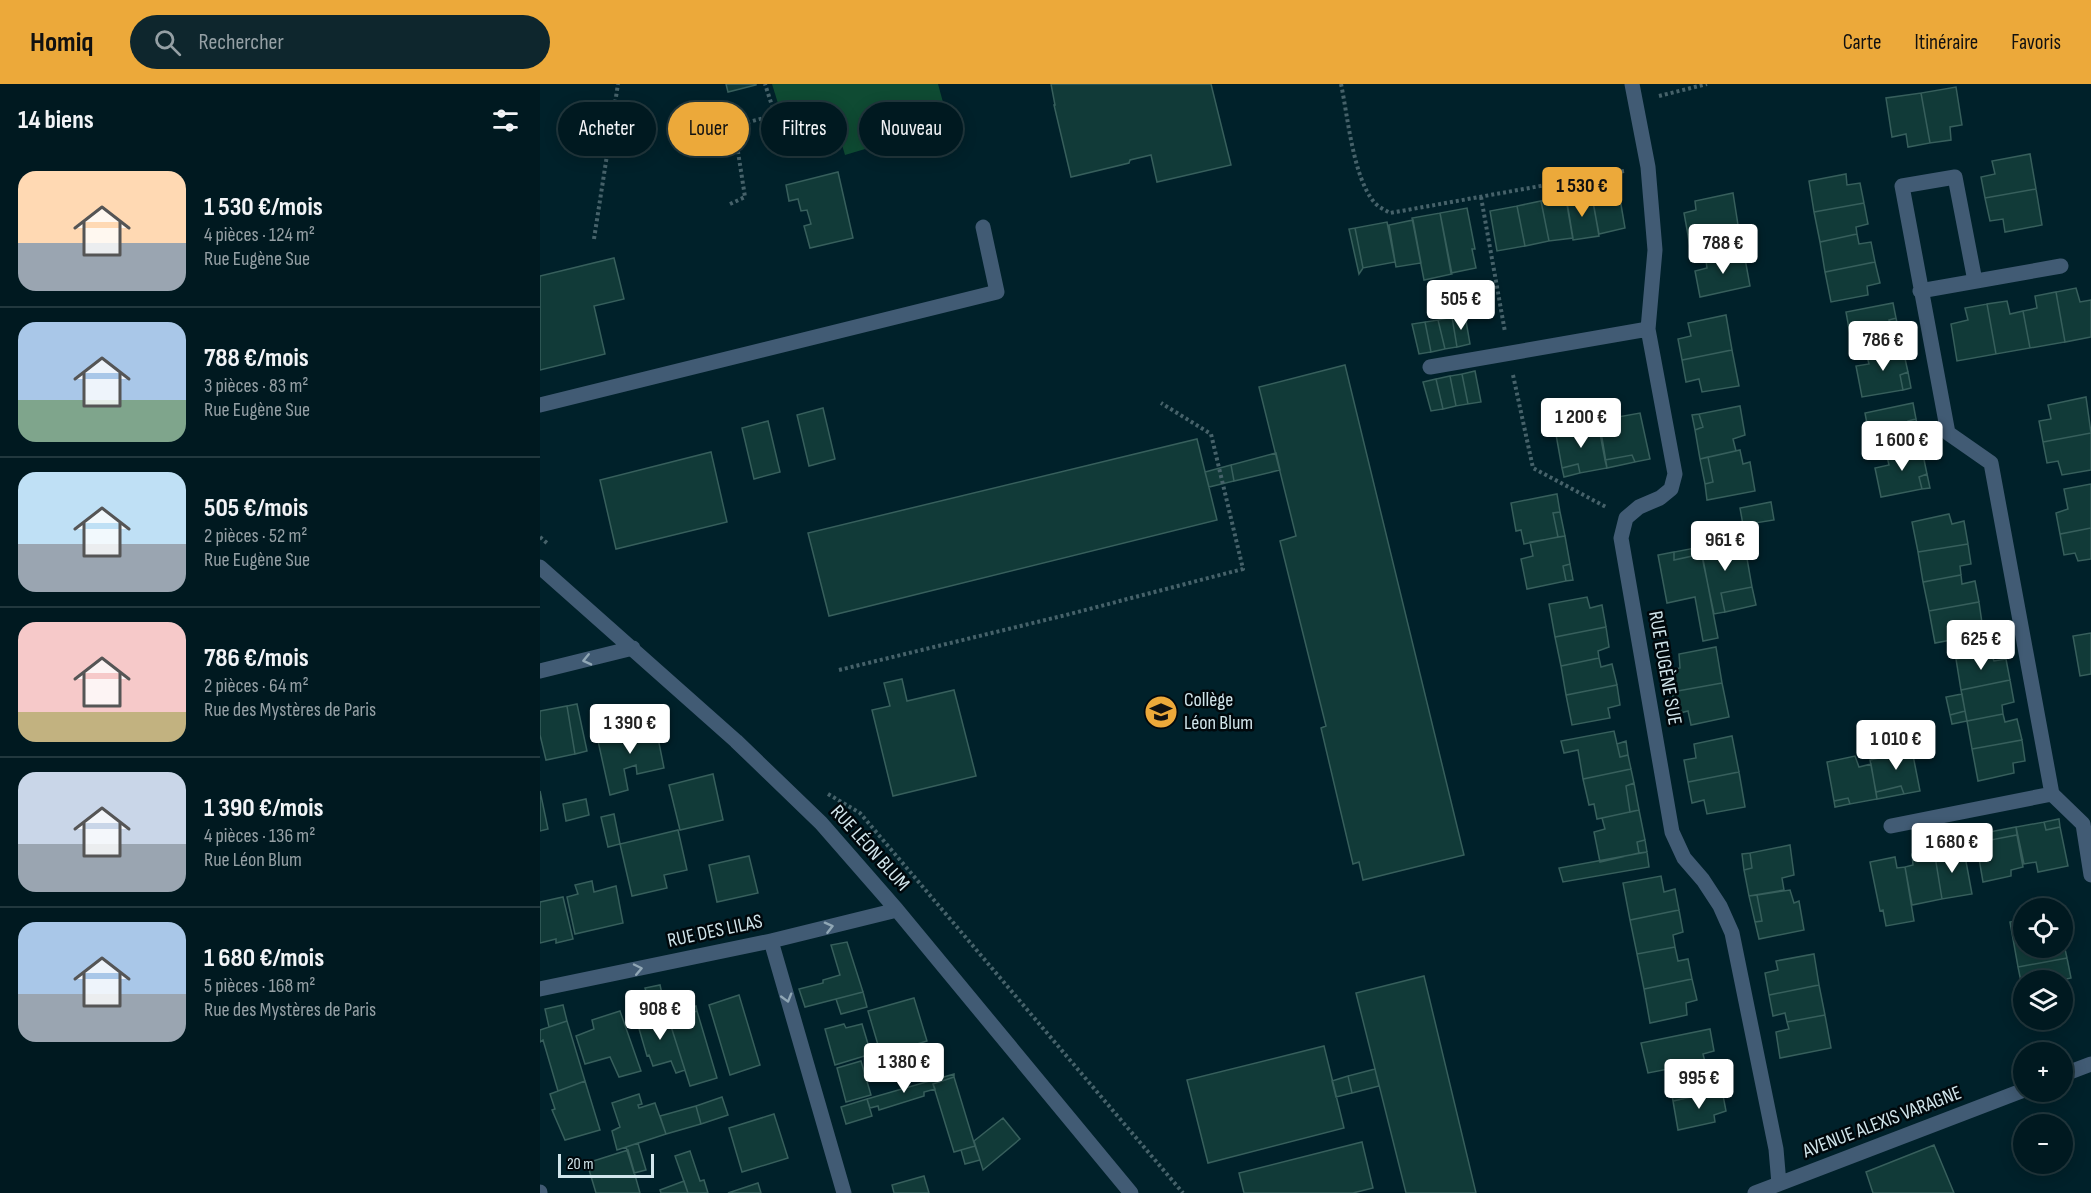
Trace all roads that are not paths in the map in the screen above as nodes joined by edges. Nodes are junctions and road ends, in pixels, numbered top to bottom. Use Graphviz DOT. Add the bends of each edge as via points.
graph roads {
  1 [pos="1632,84"];
  2 [pos="983,227"];
  3 [pos="2061,266"];
  4 [pos="1975,281"];
  5 [pos="1920,291"];
  6 [pos="1648,329"];
  7 [pos="1430,367"];
  8 [pos="540,405"];
  9 [pos="540,567"];
  10 [pos="633,648"];
  11 [pos="540,671"];
  12 [pos="2052,795"];
  13 [pos="1891,826"];
  14 [pos="2091,875"];
  15 [pos="897,910"];
  16 [pos="771,941"];
  17 [pos="540,989"];
  18 [pos="2091,1064"];
  19 [pos="2073,1071"];
  20 [pos="2013,1094"];
  21 [pos="1779,1184"];
  22 [pos="844,1193"];
  23 [pos="1131,1193"];
  24 [pos="1755,1193"];
  1 -- 6 [label="street, RUE EUGÈNE SUE" via="1648,167 1655,250"];
  2 -- 8 [label="street" via="998,292"];
  3 -- 4 [label="street"];
  4 -- 5 [label="street"];
  4 -- 5 [label="street" via="1955,177 1902,186"];
  5 -- 12 [label="street" via="1948,433 1991,463"];
  6 -- 7 [label="street"];
  6 -- 21 [label="street, RUE EUGÈNE SUE" via="1675,474 1671,489 1626,518 1622,538 1672,832 1684,858 1720,906 1732,933 1776,1149"];
  9 -- 10 [label="street, RUE LÉON BLUM"];
  10 -- 11 [label="street, one-way"];
  10 -- 15 [label="street, RUE LÉON BLUM" via="821,823"];
  12 -- 13 [label="street"];
  12 -- 14 [label="street" via="2083,824"];
  16 -- 15 [label="street, RUE DES LILAS, one-way"];
  15 -- 23 [label="street, RUE LÉON BLUM"];
  17 -- 16 [label="street, RUE DES LILAS, one-way"];
  16 -- 22 [label="street, one-way"];
  18 -- 19 [label="street"];
  20 -- 21 [label="street, AVENUE ALEXIS VARAGNE"];
  21 -- 24 [label="street, AVENUE ALEXIS VARAGNE"];
}
